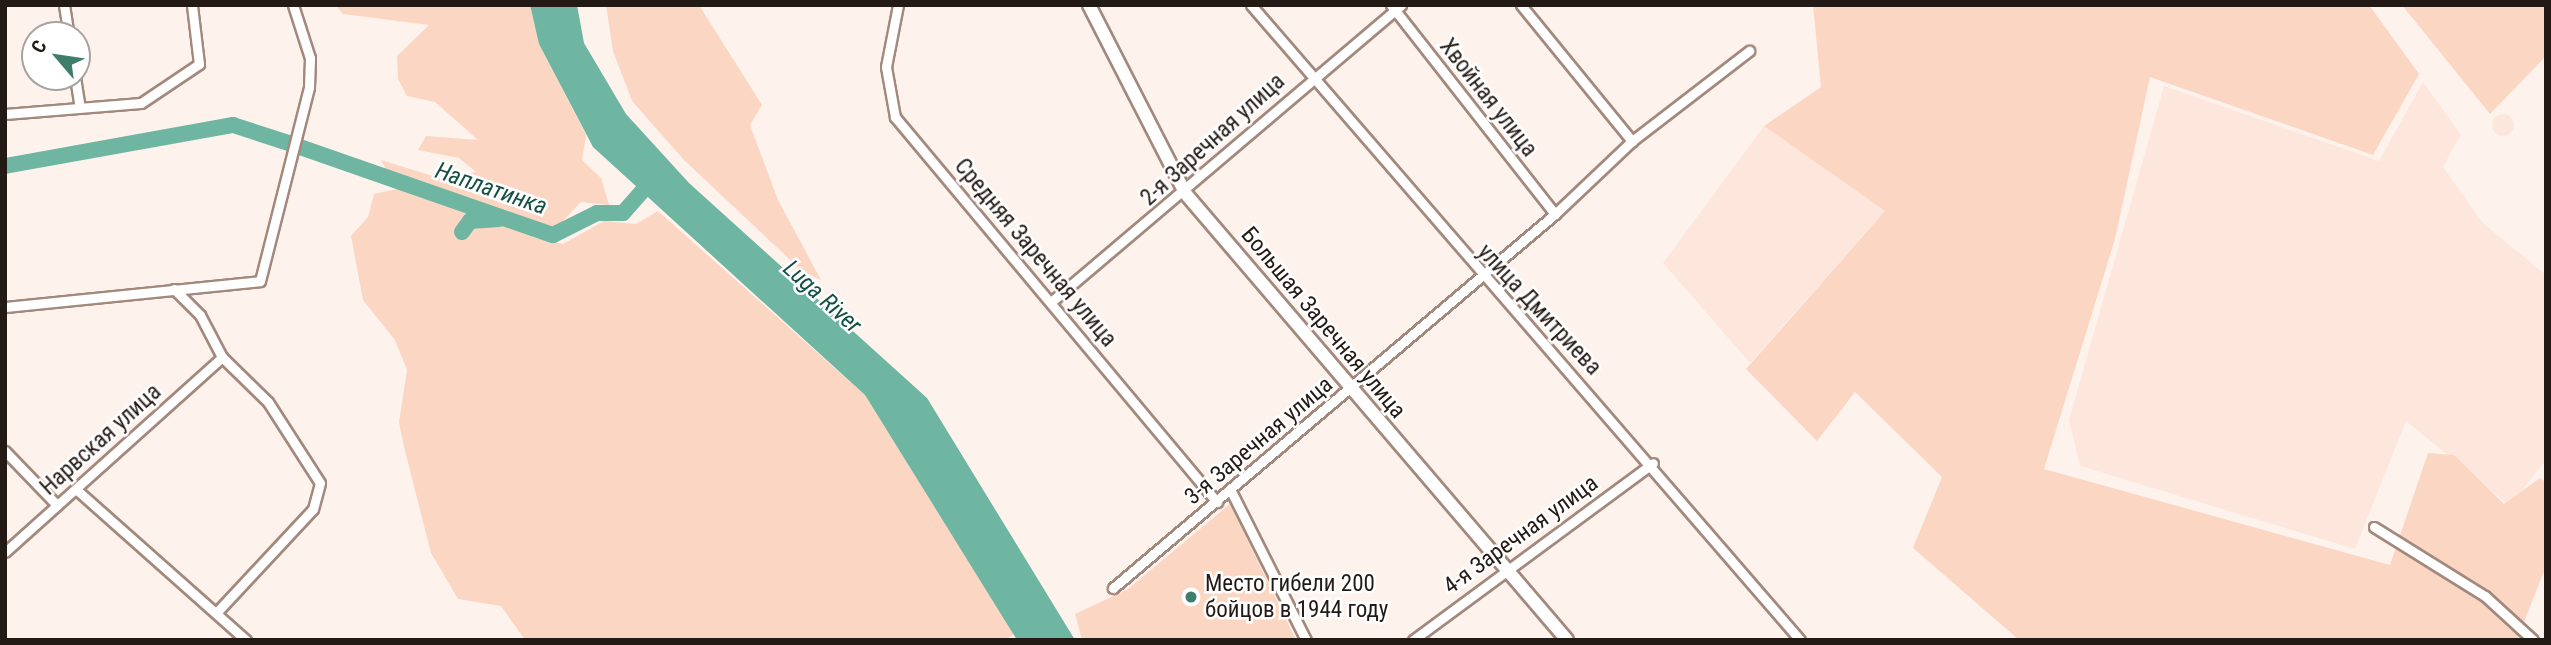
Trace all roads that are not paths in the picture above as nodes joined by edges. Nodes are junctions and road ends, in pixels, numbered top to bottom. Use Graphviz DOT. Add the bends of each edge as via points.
graph roads {
  1 [pos="192,5"];
  2 [pos="293,5"];
  3 [pos="898,5"];
  4 [pos="1089,5"];
  5 [pos="1251,5"];
  6 [pos="1521,5"];
  7 [pos="1396,7"];
  8 [pos="1749,51"];
  9 [pos="1313,77"];
  10 [pos="77,91"];
  11 [pos="80,108"];
  12 [pos="5,114"];
  13 [pos="1632,141"];
  14 [pos="1185,193"];
  15 [pos="1555,214"];
  16 [pos="1479,276"];
  17 [pos="174,289"];
  18 [pos="1051,302"];
  19 [pos="5,307"];
  20 [pos="222,357"];
  21 [pos="1351,389"];
  22 [pos="5,452"];
  23 [pos="1653,463"];
  24 [pos="78,491"];
  25 [pos="1231,491"];
  26 [pos="1217,502"];
  27 [pos="57,505"];
  28 [pos="2374,527"];
  29 [pos="5,552"];
  30 [pos="1506,568"];
  31 [pos="1113,588"];
  32 [pos="218,611"];
  33 [pos="246,640"];
  34 [pos="1306,640"];
  35 [pos="1413,640"];
  36 [pos="1567,640"];
  37 [pos="1800,640"];
  38 [pos="2533,640"];
  1 -- 11 [label="street" via="199,64 141,103"];
  2 -- 17 [label="street" via="310,58 303,116 260,281"];
  3 -- 18 [label="street, Средняя Заречная улица" via="886,68 895,117"];
  4 -- 14 [label="street, Большая Заречная улица"];
  5 -- 9 [label="street, улица Дмитриева"];
  6 -- 13 [label="street"];
  7 -- 9 [label="street, 2-я Заречная улица"];
  7 -- 15 [label="street, Хвойная улица"];
  8 -- 13 [label="street, 3-я Заречная улица"];
  9 -- 14 [label="street, 2-я Заречная улица"];
  9 -- 16 [label="street, улица Дмитриева"];
  10 -- 11 [label="street"];
  11 -- 12 [label="street"];
  13 -- 15 [label="street, 3-я Заречная улица"];
  14 -- 18 [label="street, 2-я Заречная улица"];
  14 -- 21 [label="street, Большая Заречная улица"];
  15 -- 16 [label="street, 3-я Заречная улица"];
  16 -- 21 [label="street, 3-я Заречная улица"];
  16 -- 23 [label="street, улица Дмитриева"];
  17 -- 19 [label="street"];
  17 -- 20 [label="street" via="200,315"];
  18 -- 26 [label="street, Средняя Заречная улица"];
  20 -- 24 [label="street, Нарвская улица"];
  20 -- 32 [label="street" via="268,402 320,484 313,509"];
  21 -- 25 [label="street, 3-я Заречная улица"];
  21 -- 30 [label="street, Большая Заречная улица"];
  22 -- 27 [label="street"];
  23 -- 30 [label="street, 4-я Заречная улица"];
  23 -- 37 [label="street, улица Дмитриева"];
  24 -- 27 [label="street, Нарвская улица"];
  24 -- 32 [label="street"];
  25 -- 26 [label="street, 3-я Заречная улица"];
  25 -- 34 [label="street"];
  26 -- 31 [label="street, 3-я Заречная улица"];
  27 -- 29 [label="street, Нарвская улица"];
  28 -- 38 [label="street" via="2485,596"];
  30 -- 35 [label="street, 4-я Заречная улица"];
  30 -- 36 [label="street, Большая Заречная улица"];
  32 -- 33 [label="street"];
}
